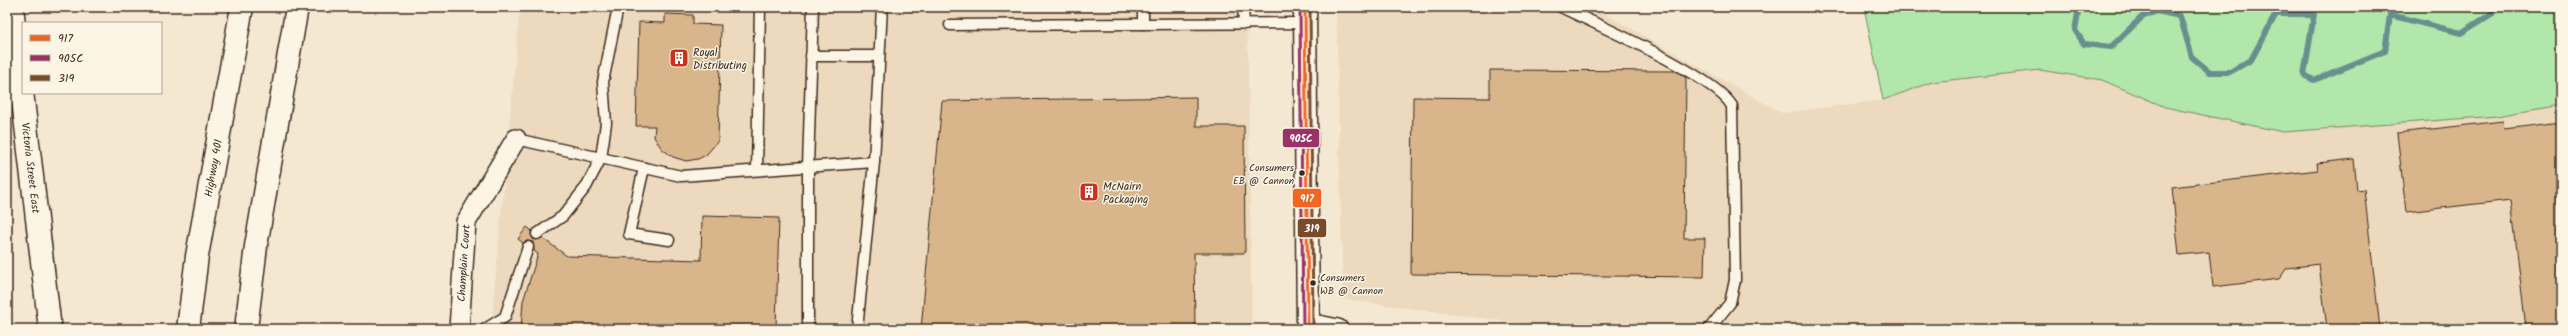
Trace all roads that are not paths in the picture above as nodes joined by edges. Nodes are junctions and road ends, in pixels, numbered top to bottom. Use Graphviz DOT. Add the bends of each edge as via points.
graph roads {
  1 [pos="12,7"];
  2 [pos="242,7"];
  3 [pos="297,7"];
  4 [pos="618,7"];
  5 [pos="760,7"];
  6 [pos="813,7"];
  7 [pos="882,7"];
  8 [pos="1143,7"];
  9 [pos="1243,7"];
  10 [pos="1561,7"];
  11 [pos="1305,15"];
  12 [pos="1143,24"];
  13 [pos="1244,24"];
  14 [pos="950,25"];
  15 [pos="811,56"];
  16 [pos="879,56"];
  17 [pos="22,92"];
  18 [pos="22,94"];
  19 [pos="516,139"];
  20 [pos="601,158"];
  21 [pos="874,162"];
  22 [pos="808,167"];
  23 [pos="644,168"];
  24 [pos="757,170"];
  25 [pos="537,234"];
  26 [pos="669,240"];
  27 [pos="528,247"];
  28 [pos="1308,326"];
  29 [pos="50,329"];
  30 [pos="188,329"];
  31 [pos="246,329"];
  32 [pos="459,329"];
  33 [pos="485,329"];
  34 [pos="808,329"];
  35 [pos="857,329"];
  36 [pos="1338,329"];
  37 [pos="1709,329"];
  1 -- 17 [label="main road, Victoria Street East"];
  2 -- 30 [label="main road, Highway 401" via="197,256"];
  3 -- 31 [label="main road" via="256,246"];
  4 -- 20 [label="lane" via="603,82 606,123"];
  5 -- 24 [label="lane"];
  6 -- 15 [label="lane"];
  7 -- 16 [label="lane"];
  8 -- 12 [label="lane"];
  9 -- 13 [label="lane"];
  10 -- 37 [label="lane" via="1691,72 1728,98 1732,106 1735,280 1730,304"];
  11 -- 13 [label="lane"];
  11 -- 28 [label="main road"];
  12 -- 13 [label="lane"];
  12 -- 14 [label="lane"];
  15 -- 16 [label="lane"];
  15 -- 22 [label="lane"];
  16 -- 21 [label="lane"];
  18 -- 29 [label="main road, Victoria Street East"];
  19 -- 20 [label="lane"];
  19 -- 32 [label="street, Champlain Court" via="466,222"];
  20 -- 23 [label="lane"];
  20 -- 25 [label="lane" via="586,187 563,216"];
  21 -- 22 [label="lane"];
  21 -- 35 [label="lane"];
  22 -- 24 [label="lane"];
  22 -- 34 [label="lane"];
  23 -- 24 [label="lane" via="681,176"];
  23 -- 26 [label="lane" via="629,234"];
  27 -- 33 [label="lane" via="505,317"];
  28 -- 36 [label="street"];
}
